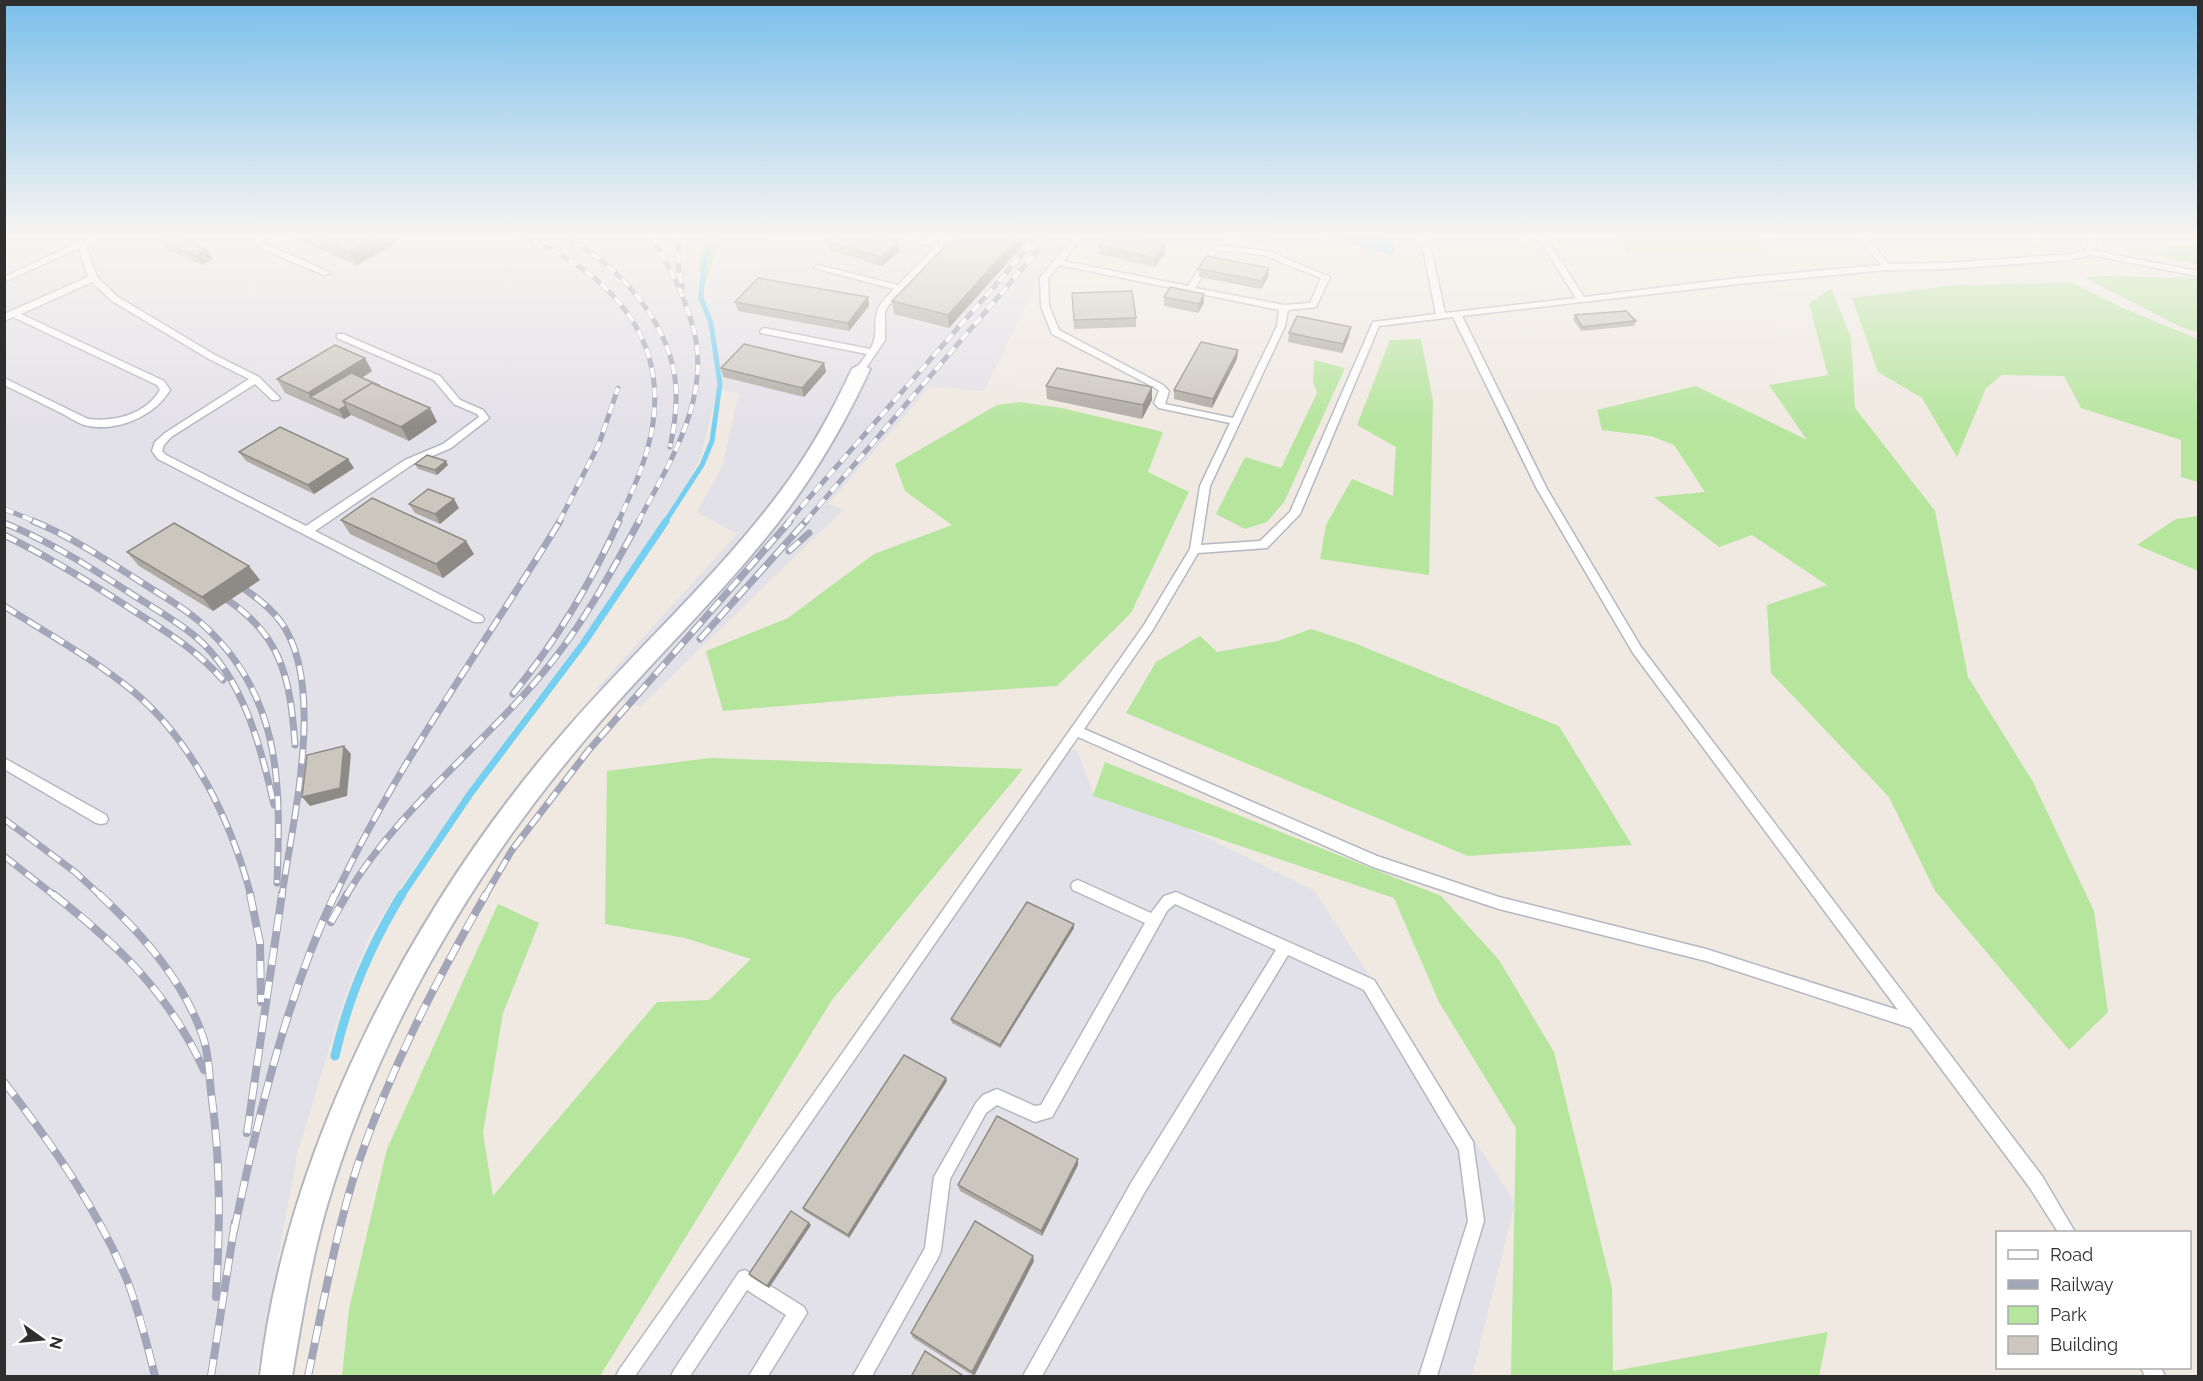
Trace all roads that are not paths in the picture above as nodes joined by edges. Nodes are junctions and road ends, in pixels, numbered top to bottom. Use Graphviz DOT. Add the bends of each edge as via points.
graph roads {
  1 [pos="50,297"];
  2 [pos="113,297"];
  3 [pos="893,297"];
  4 [pos="1044,297"];
  5 [pos="1232,297"];
  6 [pos="1317,297"];
  7 [pos="1437,297"];
  8 [pos="1579,297"];
  9 [pos="1605,297"];
  10 [pos="1581,300"];
  11 [pos="1284,308"];
  12 [pos="1456,314"];
  13 [pos="9,316"];
  14 [pos="1441,316"];
  15 [pos="764,331"];
  16 [pos="340,336"];
  17 [pos="867,360"];
  18 [pos="256,379"];
  19 [pos="4,381"];
  20 [pos="275,398"];
  21 [pos="1234,421"];
  22 [pos="307,531"];
  23 [pos="1195,549"];
  24 [pos="478,619"];
  25 [pos="1076,731"];
  26 [pos="4,763"];
  27 [pos="101,819"];
  28 [pos="1078,886"];
  29 [pos="1155,921"];
  30 [pos="1285,947"];
  31 [pos="1913,1021"];
  32 [pos="2066,1231"];
  33 [pos="276,1377"];
  34 [pos="625,1377"];
  35 [pos="680,1377"];
  36 [pos="758,1377"];
  37 [pos="862,1377"];
  38 [pos="1032,1377"];
  39 [pos="1428,1377"];
  1 -- 13 [label="lane"];
  2 -- 18 [label="lane"];
  3 -- 17 [label="lane" via="881,312 880,340"];
  4 -- 21 [label="lane" via="1055,332 1160,387 1164,391 1162,406"];
  5 -- 11 [label="lane"];
  6 -- 11 [label="lane" via="1313,305"];
  7 -- 14 [label="lane"];
  8 -- 10 [label="lane"];
  9 -- 10 [label="lane"];
  10 -- 12 [label="lane"];
  11 -- 21 [label="lane" via="1281,326"];
  12 -- 14 [label="lane"];
  12 -- 31 [label="lane" via="1542,489 1637,650"];
  13 -- 19 [label="lane" via="162,383 165,390 160,400 134,416 93,423"];
  14 -- 23 [label="lane" via="1376,324 1295,514 1263,545"];
  15 -- 17 [label="lane"];
  16 -- 22 [label="lane" via="437,378 457,402 484,414 484,418 447,446 409,462"];
  17 -- 33 [label="street" via="837,423 782,506 544,771 510,814 434,933 372,1054 320,1179 284,1323"];
  18 -- 20 [label="lane"];
  18 -- 22 [label="lane" via="168,435 157,451"];
  21 -- 23 [label="lane" via="1206,486"];
  22 -- 24 [label="lane"];
  23 -- 25 [label="lane" via="1148,628"];
  25 -- 31 [label="lane" via="1373,861 1499,903 1706,955"];
  25 -- 34 [label="lane"];
  26 -- 27 [label="lane"];
  28 -- 29 [label="lane"];
  29 -- 30 [label="lane" via="1169,900 1176,898"];
  29 -- 37 [label="lane" via="1046,1112 1035,1114 997,1098 988,1100 981,1108 942,1177 933,1250"];
  30 -- 38 [label="lane" via="1137,1189"];
  30 -- 39 [label="lane" via="1369,985 1467,1148 1476,1221"];
  31 -- 32 [label="lane" via="2036,1182"];
  35 -- 36 [label="lane" via="745,1278 798,1313"];
}
